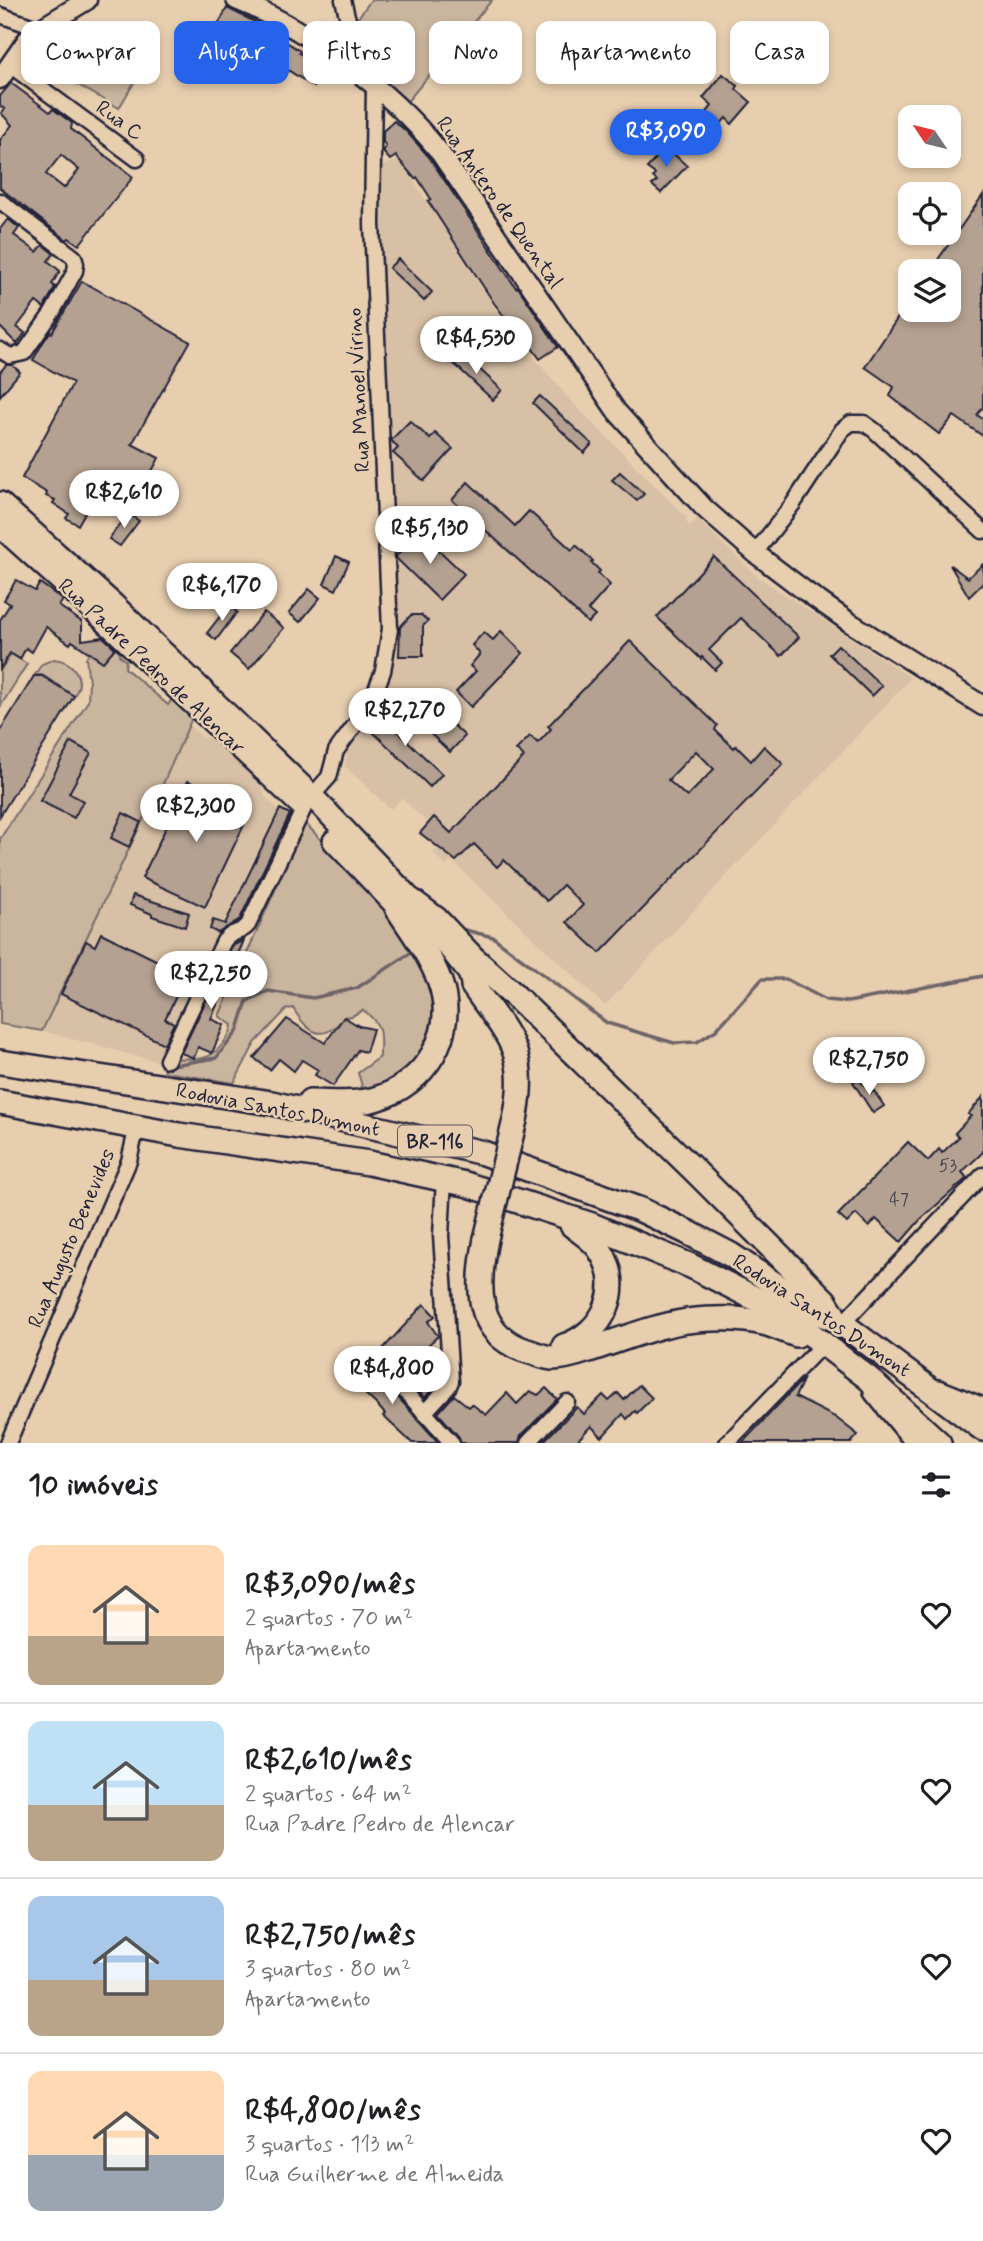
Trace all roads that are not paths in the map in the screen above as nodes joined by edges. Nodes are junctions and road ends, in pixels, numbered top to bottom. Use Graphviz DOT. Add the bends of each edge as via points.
graph roads {
  1 [pos="87,0"];
  2 [pos="236,0"];
  3 [pos="343,0"];
  4 [pos="0,15"];
  5 [pos="53,21"];
  6 [pos="350,21"];
  7 [pos="21,22"];
  8 [pos="303,35"];
  9 [pos="21,49"];
  10 [pos="5,72"];
  11 [pos="368,84"];
  12 [pos="372,84"];
  13 [pos="137,159"];
  14 [pos="0,201"];
  15 [pos="0,351"];
  16 [pos="0,503"];
  17 [pos="0,526"];
  18 [pos="983,531"];
  19 [pos="755,553"];
  20 [pos="70,577"];
  21 [pos="983,706"];
  22 [pos="308,802"];
  23 [pos="404,904"];
  24 [pos="473,986"];
  25 [pos="167,1060"];
  26 [pos="0,1062"];
  27 [pos="0,1102"];
  28 [pos="272,1103"];
  29 [pos="137,1126"];
  30 [pos="983,1175"];
  31 [pos="444,1179"];
  32 [pos="556,1212"];
  33 [pos="839,1322"];
  34 [pos="817,1338"];
  35 [pos="538,1354"];
  36 [pos="377,1360"];
  37 [pos="868,1378"];
  38 [pos="929,1386"];
  39 [pos="567,1402"];
  40 [pos="983,1408"];
  41 [pos="424,1413"];
  42 [pos="983,1429"];
  43 [pos="8,1443"];
  44 [pos="452,1443"];
  45 [pos="528,1443"];
  46 [pos="727,1443"];
  47 [pos="916,1443"];
  48 [pos="939,1443"];
  1 -- 5 [label="street"];
  2 -- 8 [label="street, Rua Antero de Quental"];
  3 -- 6 [label="street, Rua Manoel Virino"];
  4 -- 7 [label="street"];
  9 -- 10 [label="street"];
  10 -- 13 [label="street, Rua C"];
  11 -- 22 [label="street, Rua Manoel Virino" via="390,629 375,692 335,751 329,777"];
  12 -- 19 [label="street, Rua Antero de Quental" via="438,150 629,427 704,508"];
  14 -- 15 [label="street" via="74,257 76,264 52,313 24,354 10,356"];
  16 -- 20 [label="main road, Rua Padre Pedro de Alencar"];
  17 -- 20 [label="main road, Rua Padre Pedro de Alencar"];
  18 -- 19 [label="street" via="874,430 864,423 851,423"];
  19 -- 21 [label="street, Rua Antero de Quental" via="849,622"];
  20 -- 22 [label="main road, Rua Padre Pedro de Alencar"];
  22 -- 23 [label="main road, Rua Padre Pedro de Alencar"];
  22 -- 25 [label="street, Rua Manoel Virino" via="248,925 224,941"];
  23 -- 24 [label="main road, Rua Padre Pedro de Alencar" via="469,973"];
  23 -- 28 [label="highway" via="443,991 444,1025 435,1052 407,1083 377,1098"];
  23 -- 33 [label="highway" via="436,919 825,1301"];
  24 -- 35 [label="highway, bridge" via="515,1050 521,1079 486,1239 480,1291 486,1316 505,1339"];
  26 -- 28 [label="highway, Rodovia Santos Dumont / BR-116"];
  27 -- 29 [label="highway, Rodovia Santos Dumont / BR-116"];
  28 -- 33 [label="highway, Rodovia Santos Dumont / BR-116" via="483,1153 641,1210 731,1255"];
  29 -- 31 [label="highway, Rodovia Santos Dumont / BR-116"];
  29 -- 43 [label="street, Rua Augusto Benevides" via="129,1161"];
  30 -- 33 [label="street"];
  31 -- 32 [label="highway, Rodovia Santos Dumont / BR-116"];
  31 -- 41 [label="street" via="441,1237 451,1381"];
  32 -- 34 [label="highway, Rodovia Santos Dumont / BR-116" via="691,1266 764,1303"];
  32 -- 35 [label="highway" via="600,1250 609,1269 610,1291 607,1309 589,1333 573,1344"];
  33 -- 38 [label="highway, Rodovia Santos Dumont / BR-116"];
  34 -- 35 [label="highway" via="766,1324 711,1319 665,1325 576,1354 551,1358"];
  34 -- 37 [label="highway, Rodovia Santos Dumont / BR-116"];
  34 -- 46 [label="street"];
  36 -- 41 [label="street"];
  37 -- 47 [label="main road, BR-116" via="885,1408"];
  37 -- 48 [label="highway, Rodovia Santos Dumont / BR-116"];
  38 -- 40 [label="main road, BR-116"];
  38 -- 42 [label="highway, Rodovia Santos Dumont / BR-116"];
  39 -- 45 [label="street"];
  41 -- 44 [label="street"];
}
